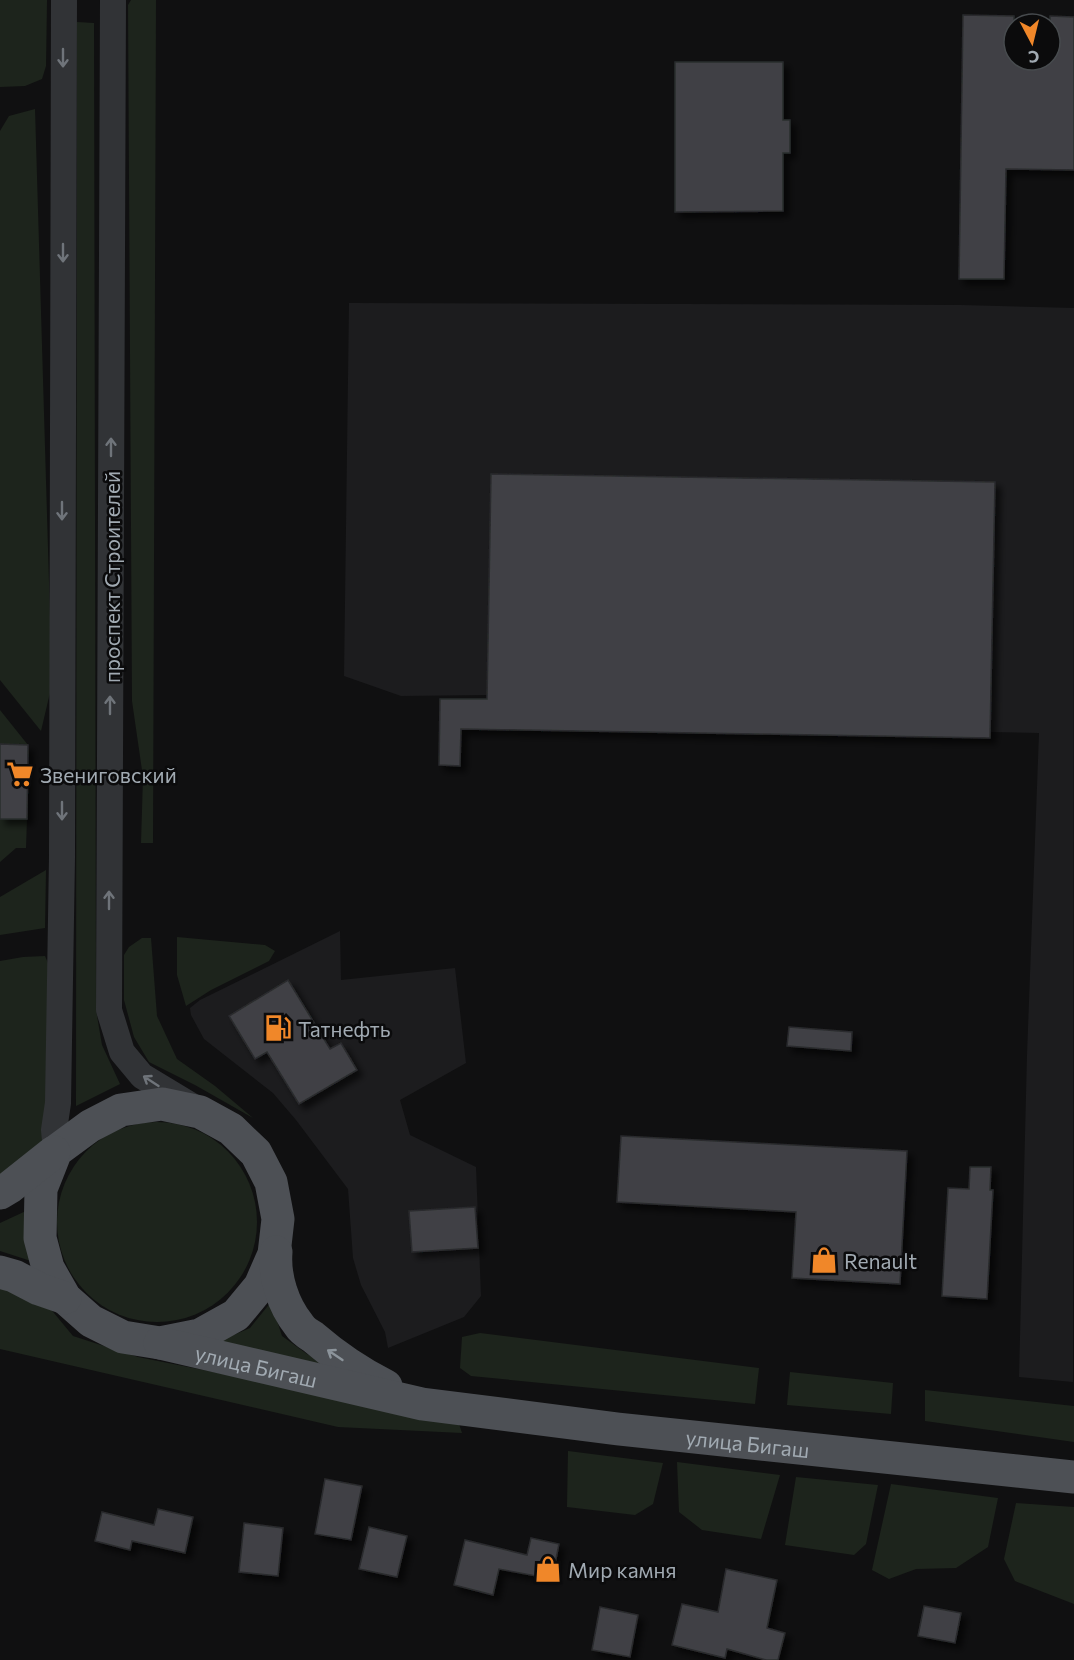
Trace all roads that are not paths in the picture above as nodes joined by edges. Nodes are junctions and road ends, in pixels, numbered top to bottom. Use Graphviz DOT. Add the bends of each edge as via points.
graph roads {
  1 [pos="64,0"];
  2 [pos="113,0"];
  3 [pos="200,1112"];
  4 [pos="56,1151"];
  5 [pos="0,1193"];
  6 [pos="278,1219"];
  7 [pos="0,1272"];
  8 [pos="65,1298"];
  9 [pos="160,1343"];
  10 [pos="422,1404"];
  11 [pos="1074,1476"];
  1 -- 4 [label="street, one-way" via="62,857"];
  3 -- 2 [label="street, проспект Строителей, one-way" via="142,1076 122,1052 109,1010"];
  3 -- 4 [label="main road" via="162,1104 121,1110 90,1126"];
  3 -- 6 [label="main road" via="231,1129 256,1153 271,1182"];
  4 -- 5 [label="main road"];
  4 -- 8 [label="main road" via="41,1189 40,1238 48,1268"];
  6 -- 9 [label="main road" via="274,1254 260,1286 236,1315 200,1335"];
  10 -- 6 [label="main road, улица Бигаш, one-way" via="372,1379 299,1326 282,1296 274,1266"];
  7 -- 8 [label="main road"];
  8 -- 9 [label="main road, улица Бигаш" via="91,1322 123,1337"];
  9 -- 10 [label="main road, улица Бигаш"];
  10 -- 11 [label="main road, улица Бигаш" via="618,1429"];
}
